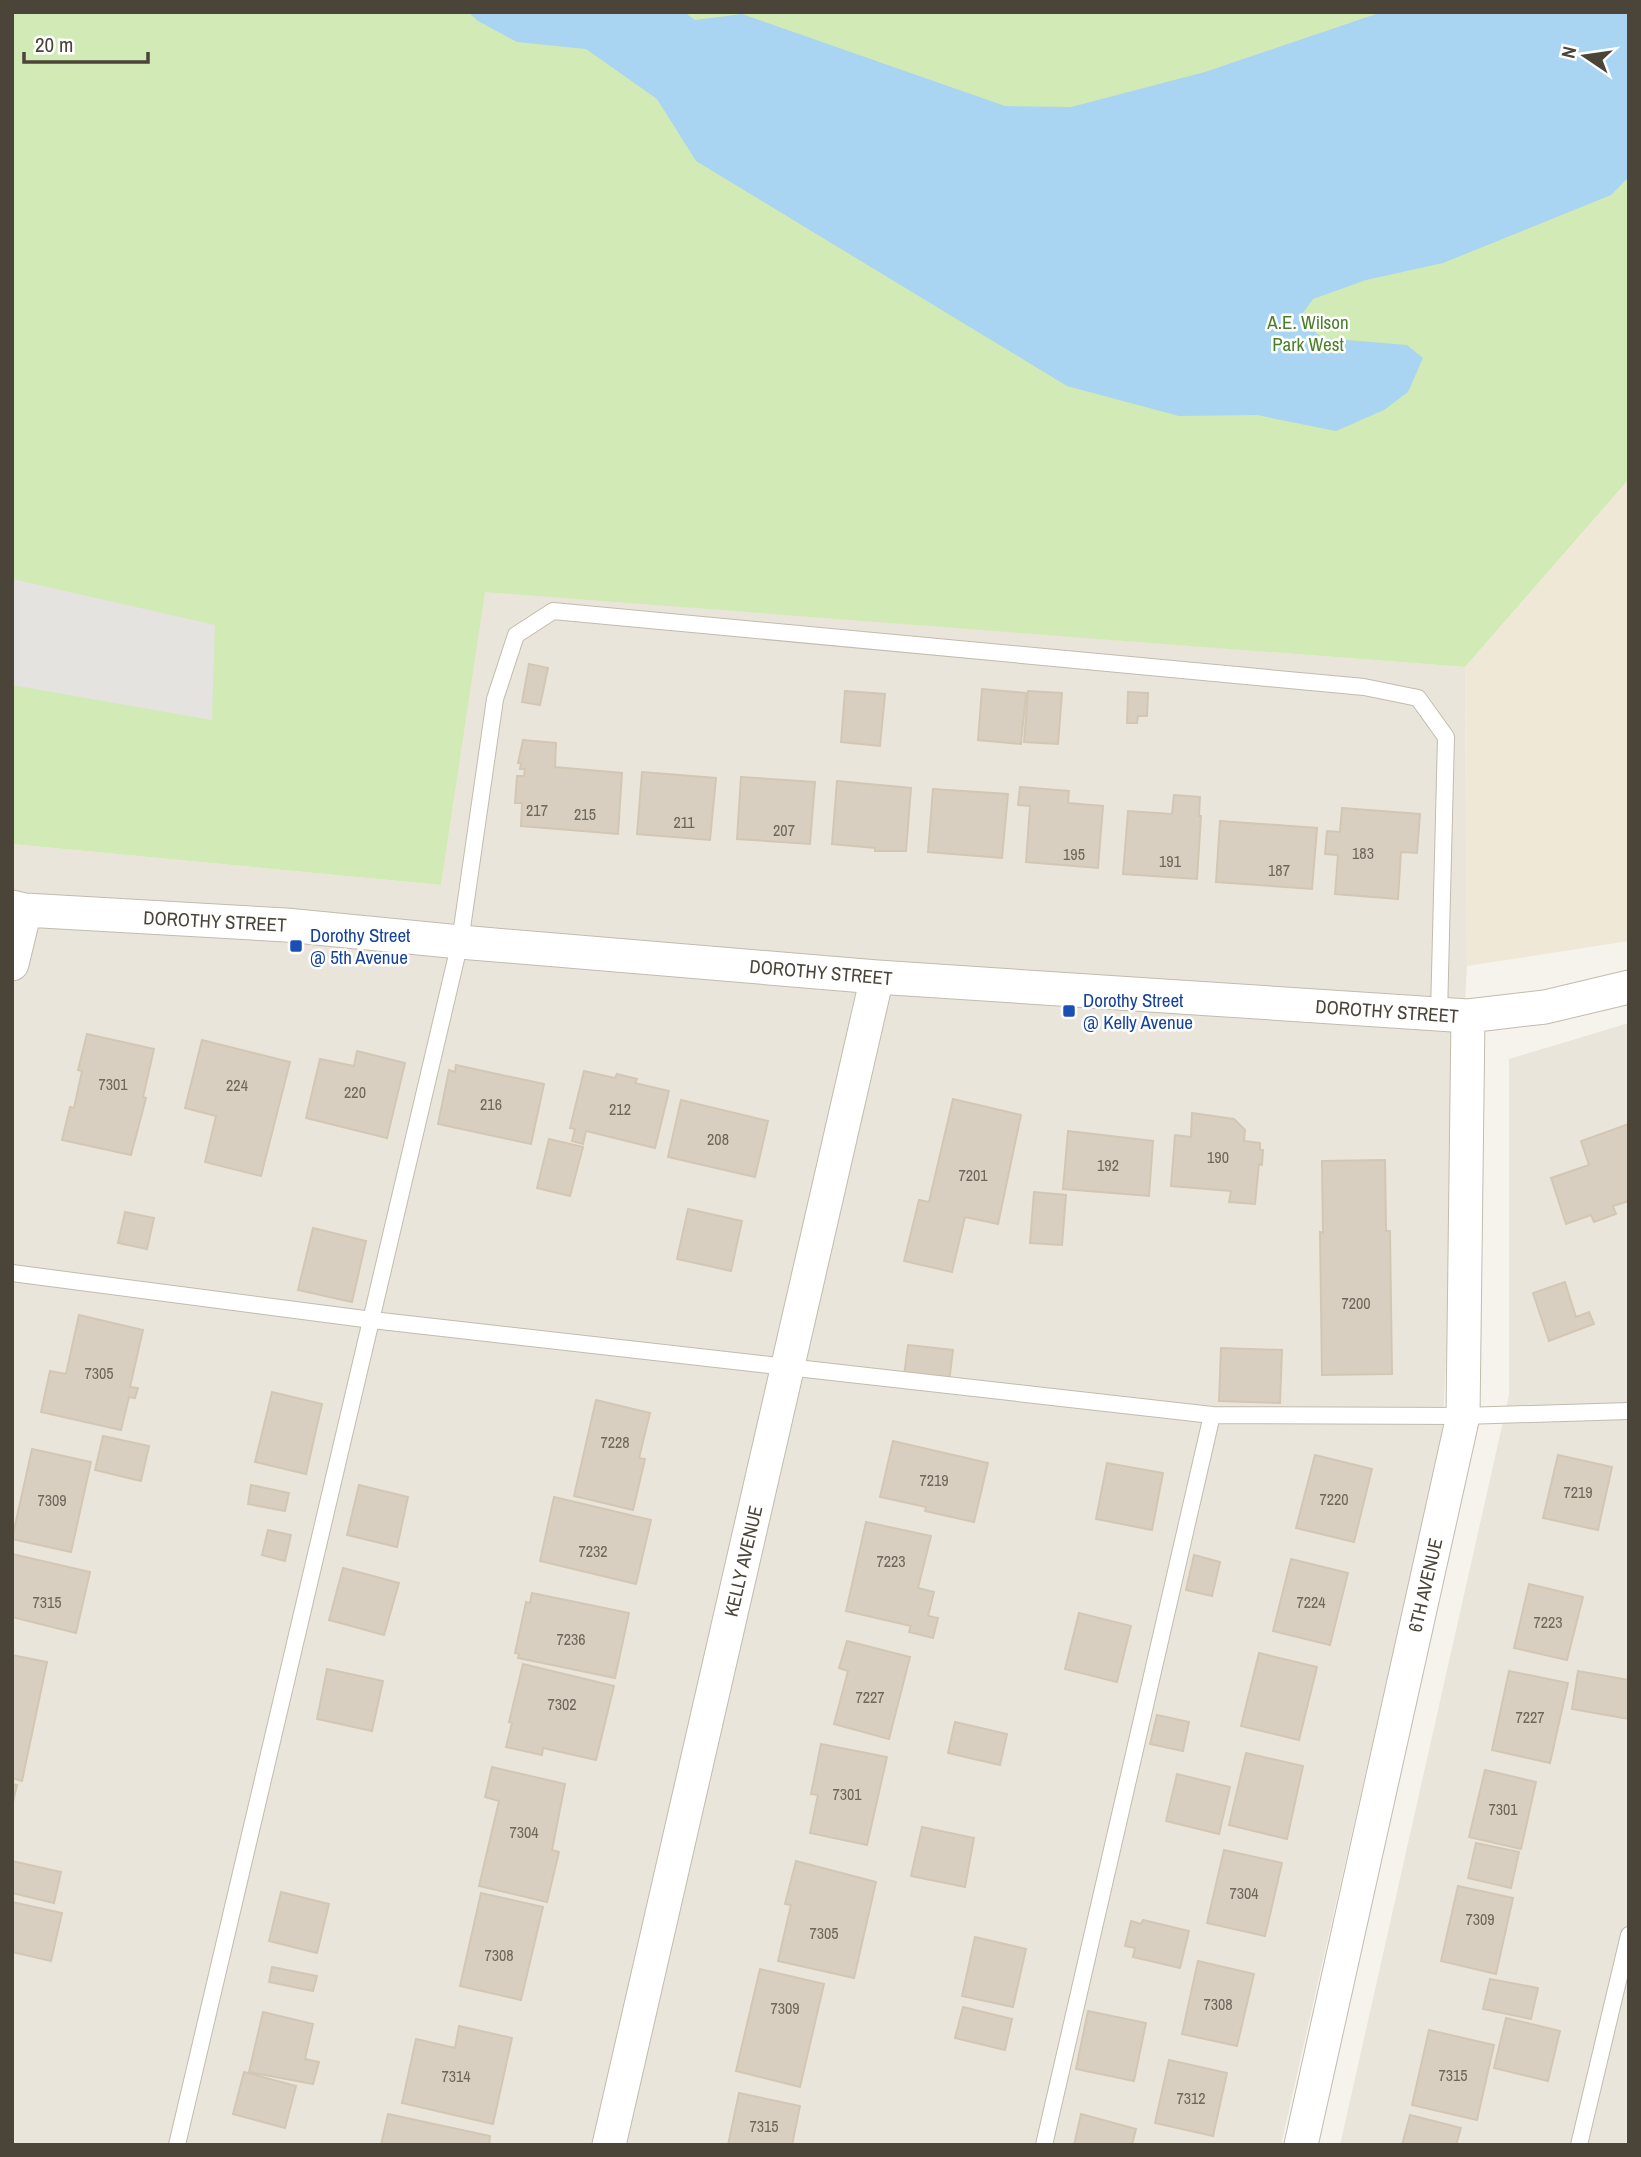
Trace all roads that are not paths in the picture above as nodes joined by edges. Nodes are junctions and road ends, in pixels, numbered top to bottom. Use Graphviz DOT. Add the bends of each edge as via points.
graph roads {
  1 [pos="19,908"];
  2 [pos="460,943"];
  3 [pos="12,964"];
  4 [pos="877,977"];
  5 [pos="1629,987"];
  6 [pos="1454,1015"];
  7 [pos="12,1273"];
  8 [pos="372,1320"];
  9 [pos="788,1367"];
  10 [pos="1629,1411"];
  11 [pos="1212,1415"];
  12 [pos="1463,1416"];
  13 [pos="1629,1935"];
  14 [pos="177,2145"];
  15 [pos="609,2145"];
  16 [pos="1044,2145"];
  17 [pos="1301,2145"];
  18 [pos="1579,2145"];
  1 -- 2 [label="street, DOROTHY STREET" via="286,925"];
  1 -- 3 [label="street"];
  2 -- 4 [label="street, DOROTHY STREET"];
  2 -- 6 [label="lane" via="495,699 516,635 553,611 1364,687 1418,698 1446,737"];
  2 -- 8 [label="lane"];
  4 -- 6 [label="street, DOROTHY STREET"];
  4 -- 9 [label="street, KELLY AVENUE"];
  5 -- 6 [label="street, DOROTHY STREET" via="1545,1007"];
  6 -- 12 [label="street, 6TH AVENUE"];
  7 -- 8 [label="lane"];
  8 -- 9 [label="lane"];
  8 -- 14 [label="lane"];
  9 -- 11 [label="lane"];
  9 -- 15 [label="street, KELLY AVENUE"];
  10 -- 12 [label="lane"];
  11 -- 12 [label="lane"];
  11 -- 16 [label="lane"];
  12 -- 17 [label="street, 6TH AVENUE"];
  13 -- 18 [label="lane"];
}
